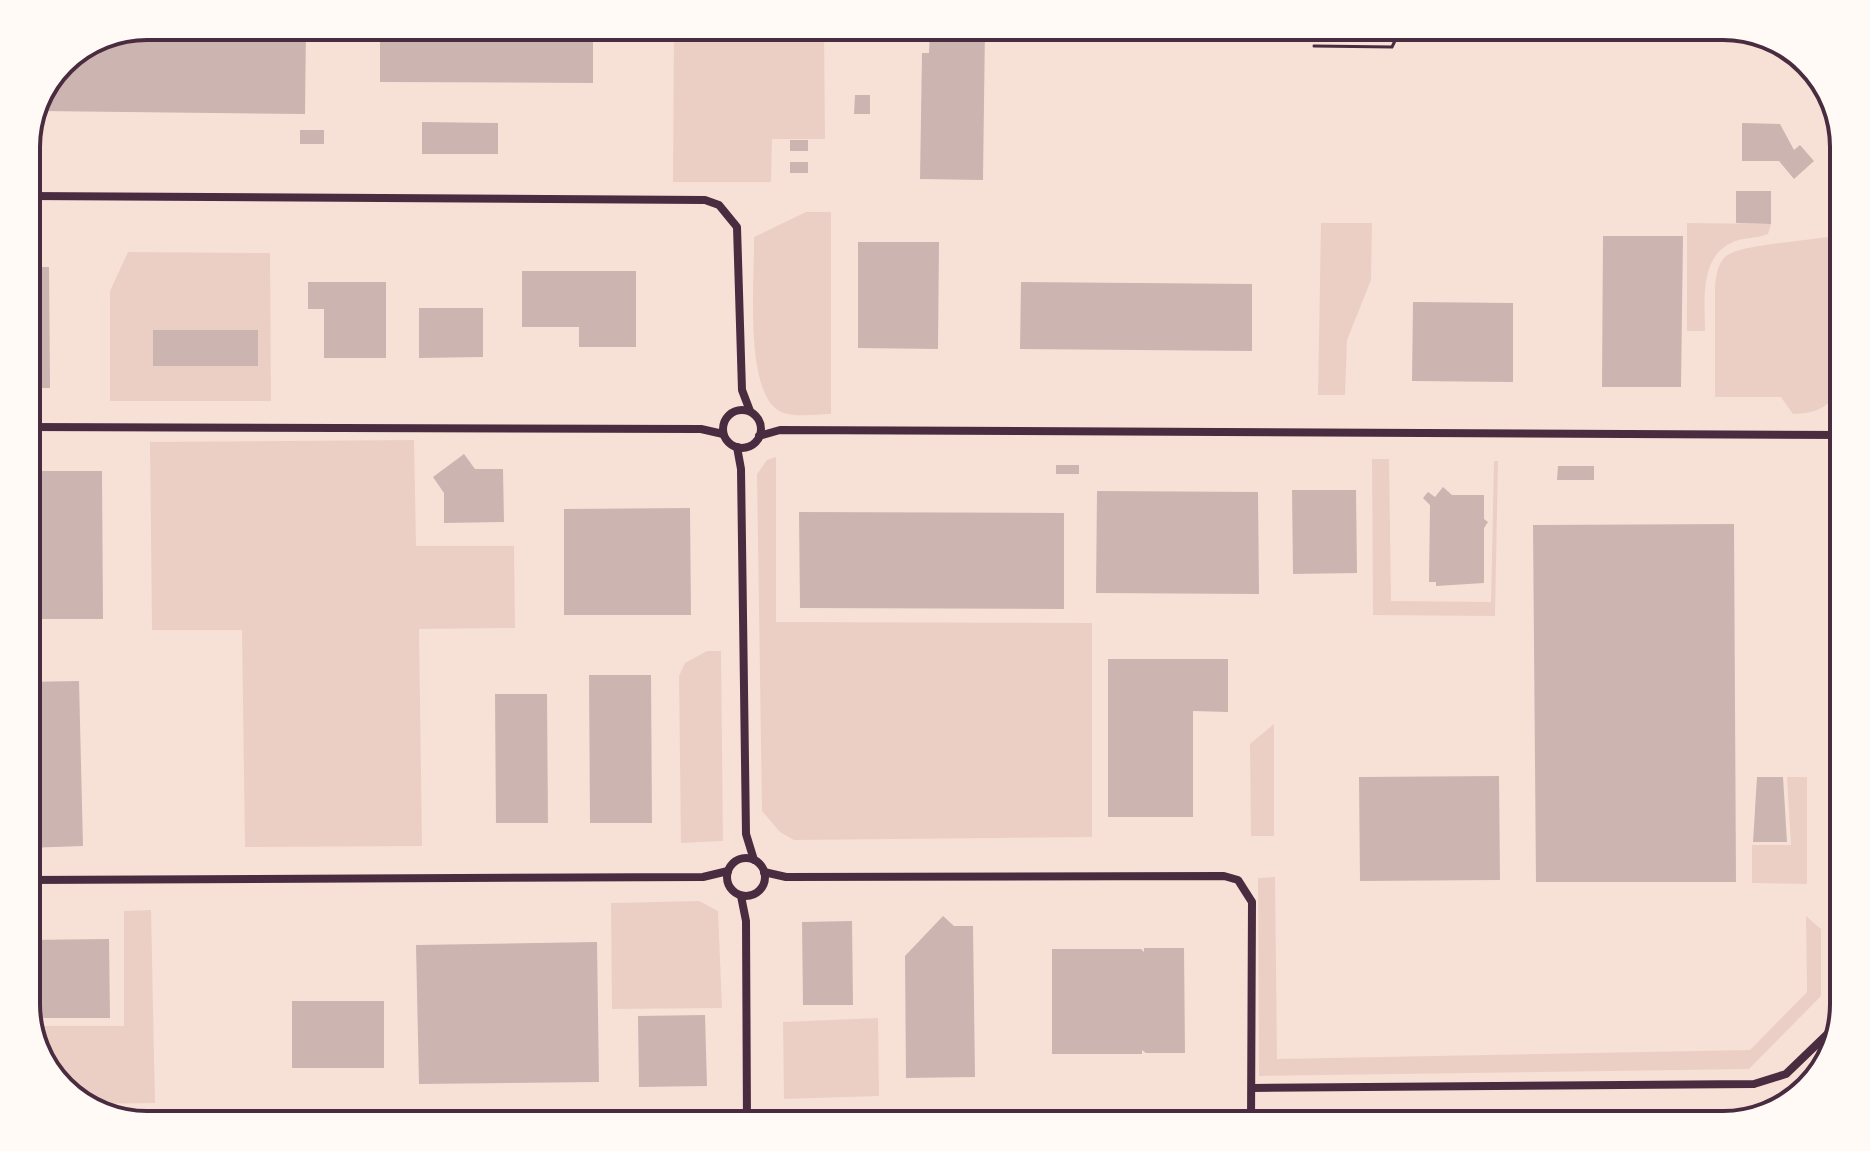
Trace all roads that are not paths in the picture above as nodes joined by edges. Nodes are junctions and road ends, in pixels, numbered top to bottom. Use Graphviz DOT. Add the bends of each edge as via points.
graph roads {
  1 [pos="40,196"];
  2 [pos="742,390"];
  3 [pos="734,411"];
  4 [pos="750,411"];
  5 [pos="724,422"];
  6 [pos="760,424"];
  7 [pos="40,427"];
  8 [pos="701,429"];
  9 [pos="780,430"];
  10 [pos="723,434"];
  11 [pos="1830,435"];
  12 [pos="759,436"];
  13 [pos="749,446"];
  14 [pos="737,447"];
  15 [pos="741,469"];
  16 [pos="746,834"];
  17 [pos="739,860"];
  18 [pos="754,860"];
  19 [pos="728,871"];
  20 [pos="764,872"];
  21 [pos="703,877"];
  22 [pos="786,877"];
  23 [pos="40,880"];
  24 [pos="727,882"];
  25 [pos="763,885"];
  26 [pos="754,895"];
  27 [pos="741,896"];
  28 [pos="746,921"];
  29 [pos="1824,1037"];
  30 [pos="1252,1088"];
  31 [pos="747,1111"];
  32 [pos="1251,1111"];
  1 -- 2 [label="street" via="705,200 719,205 737,227"];
  2 -- 3 [label="street"];
  2 -- 4 [label="street"];
  3 -- 4 [label="street"];
  3 -- 5 [label="street"];
  4 -- 6 [label="street"];
  5 -- 8 [label="street"];
  5 -- 10 [label="street"];
  6 -- 9 [label="street"];
  6 -- 12 [label="street"];
  7 -- 8 [label="street"];
  8 -- 10 [label="street"];
  9 -- 11 [label="street"];
  9 -- 12 [label="street"];
  10 -- 14 [label="street"];
  12 -- 13 [label="street"];
  13 -- 14 [label="street"];
  13 -- 15 [label="street"];
  14 -- 15 [label="street"];
  15 -- 16 [label="street"];
  16 -- 17 [label="street"];
  16 -- 18 [label="street"];
  17 -- 18 [label="street"];
  17 -- 19 [label="street"];
  18 -- 20 [label="street"];
  19 -- 21 [label="street"];
  19 -- 24 [label="street"];
  20 -- 22 [label="street"];
  20 -- 25 [label="street"];
  21 -- 23 [label="street"];
  21 -- 24 [label="street"];
  22 -- 25 [label="street"];
  22 -- 30 [label="street" via="1232,877 1252,902"];
  24 -- 27 [label="street"];
  25 -- 26 [label="street"];
  26 -- 27 [label="street"];
  26 -- 28 [label="street"];
  27 -- 28 [label="street"];
  28 -- 31 [label="street"];
  29 -- 30 [label="street" via="1786,1074 1754,1084"];
  30 -- 32 [label="street"];
}
